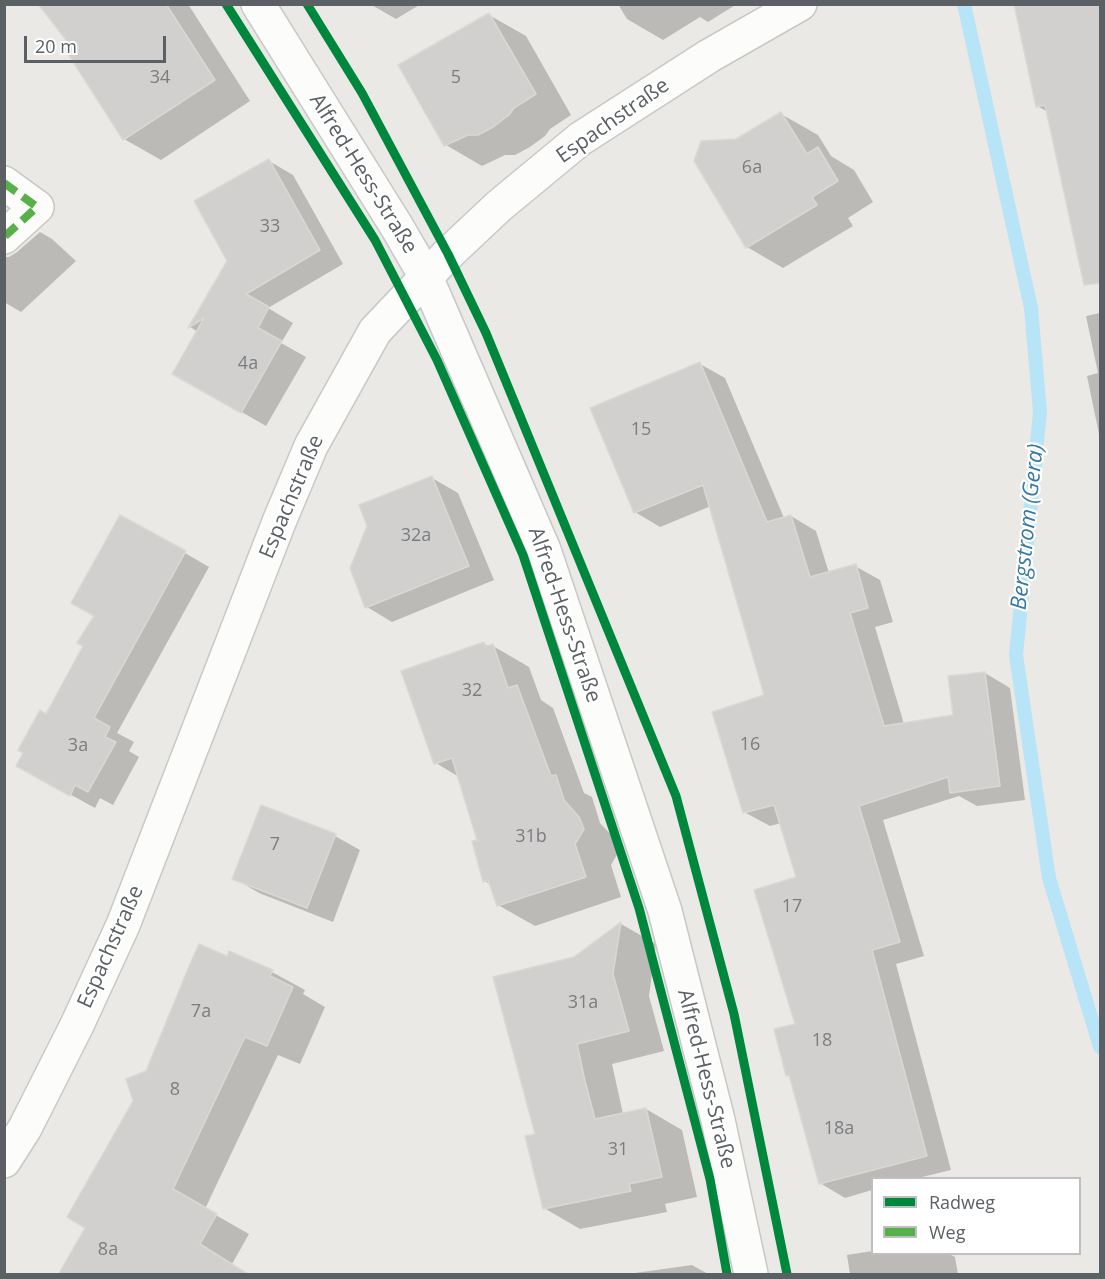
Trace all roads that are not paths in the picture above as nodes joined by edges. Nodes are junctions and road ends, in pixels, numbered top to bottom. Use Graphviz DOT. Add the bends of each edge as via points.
graph roads {
  1 [pos="258,4"];
  2 [pos="800,4"];
  3 [pos="4,183"];
  4 [pos="4,237"];
  5 [pos="426,277"];
  6 [pos="4,1161"];
  7 [pos="750,1275"];
  1 -- 5 [label="street, Alfred-Hess-Straße"];
  2 -- 5 [label="street, Espachstraße" via="580,139 499,206"];
  3 -- 4 [label="street" via="37,207"];
  5 -- 6 [label="street, Espachstraße" via="375,332 311,446 123,925 25,1128"];
  5 -- 7 [label="street, Alfred-Hess-Straße" via="544,550 665,911 718,1120"];
}
